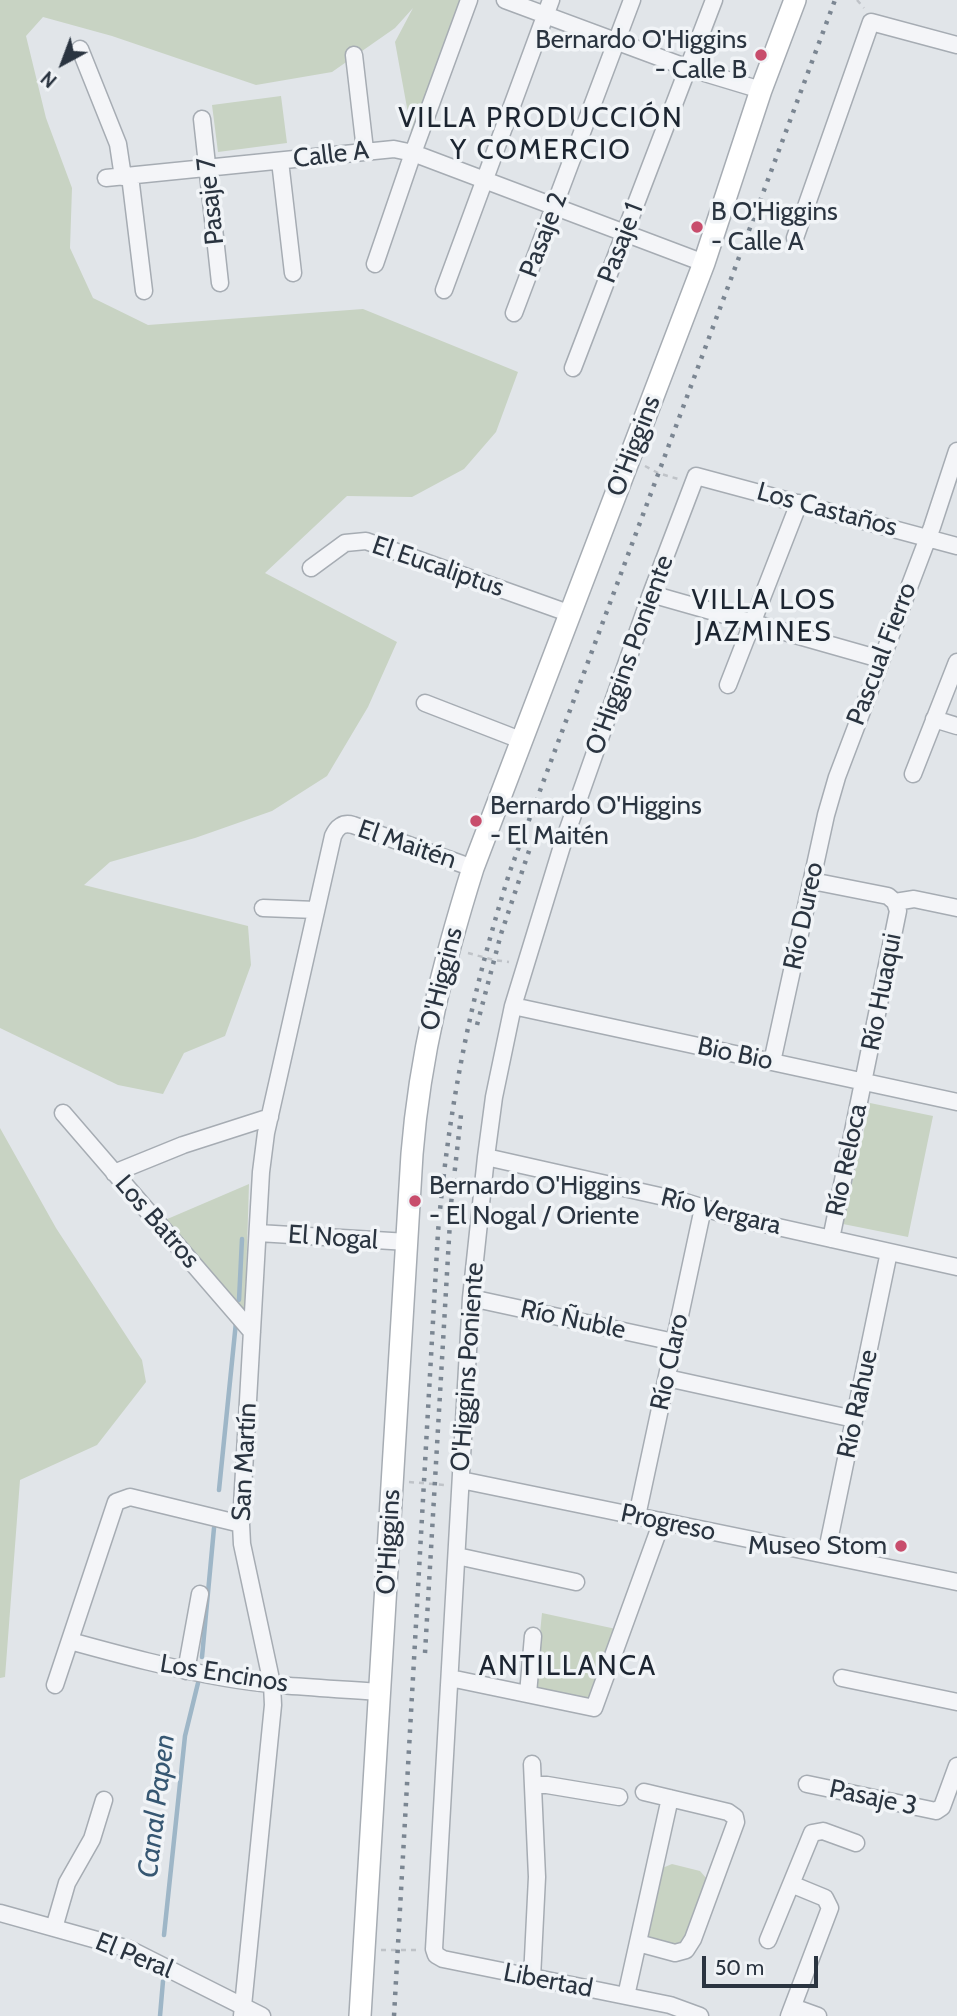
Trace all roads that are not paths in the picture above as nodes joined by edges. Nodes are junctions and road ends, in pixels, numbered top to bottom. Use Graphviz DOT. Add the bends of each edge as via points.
graph roads {
  1 [pos="470,0"];
  2 [pos="505,0"];
  3 [pos="632,0"];
  4 [pos="714,0"];
  5 [pos="794,0"];
  6 [pos="548,8"];
  7 [pos="617,41"];
  8 [pos="957,45"];
  9 [pos="80,49"];
  10 [pos="354,55"];
  11 [pos="688,68"];
  12 [pos="761,90"];
  13 [pos="202,119"];
  14 [pos="365,150"];
  15 [pos="413,153"];
  16 [pos="279,161"];
  17 [pos="207,169"];
  18 [pos="127,176"];
  19 [pos="106,178"];
  20 [pos="485,180"];
  21 [pos="554,207"];
  22 [pos="624,233"];
  23 [pos="795,238"];
  24 [pos="704,263"];
  25 [pos="375,264"];
  26 [pos="293,273"];
  27 [pos="220,283"];
  28 [pos="444,290"];
  29 [pos="145,291"];
  30 [pos="514,313"];
  31 [pos="573,368"];
  32 [pos="957,451"];
  33 [pos="696,476"];
  34 [pos="799,503"];
  35 [pos="927,537"];
  36 [pos="957,546"];
  37 [pos="311,568"];
  38 [pos="652,594"];
  39 [pos="571,614"];
  40 [pos="751,622"];
  41 [pos="880,659"];
  42 [pos="957,662"];
  43 [pos="727,685"];
  44 [pos="425,703"];
  45 [pos="934,719"];
  46 [pos="957,726"];
  47 [pos="523,741"];
  48 [pos="839,770"];
  49 [pos="913,774"];
  50 [pos="341,825"];
  51 [pos="473,868"];
  52 [pos="812,881"];
  53 [pos="895,902"];
  54 [pos="263,908"];
  55 [pos="957,908"];
  56 [pos="316,910"];
  57 [pos="513,1006"];
  58 [pos="772,1062"];
  59 [pos="863,1082"];
  60 [pos="957,1102"];
  61 [pos="63,1113"];
  62 [pos="270,1118"];
  63 [pos="485,1157"];
  64 [pos="114,1172"];
  65 [pos="703,1208"];
  66 [pos="258,1233"];
  67 [pos="831,1239"];
  68 [pos="408,1242"];
  69 [pos="889,1252"];
  70 [pos="957,1267"];
  71 [pos="471,1298"];
  72 [pos="252,1332"];
  73 [pos="674,1342"];
  74 [pos="667,1378"];
  75 [pos="854,1419"];
  76 [pos="461,1480"];
  77 [pos="637,1516"];
  78 [pos="662,1521"];
  79 [pos="241,1524"];
  80 [pos="826,1555"];
  81 [pos="457,1556"];
  82 [pos="576,1582"];
  83 [pos="957,1582"];
  84 [pos="200,1594"];
  85 [pos="533,1636"];
  86 [pos="70,1641"];
  87 [pos="186,1671"];
  88 [pos="450,1678"];
  89 [pos="842,1678"];
  90 [pos="272,1684"];
  91 [pos="55,1685"];
  92 [pos="380,1692"];
  93 [pos="528,1694"];
  94 [pos="957,1702"];
  95 [pos="532,1764"];
  96 [pos="957,1766"];
  97 [pos="807,1784"];
  98 [pos="533,1785"];
  99 [pos="644,1792"];
  100 [pos="619,1797"];
  101 [pos="670,1798"];
  102 [pos="104,1800"];
  103 [pos="856,1843"];
  104 [pos="791,1884"];
  105 [pos="0,1913"];
  106 [pos="54,1928"];
  107 [pos="768,1940"];
  108 [pos="638,1943"];
  109 [pos="435,1952"];
  110 [pos="532,1978"];
  111 [pos="626,1996"];
  112 [pos="242,2011"];
  113 [pos="791,2011"];
  114 [pos="262,2016"];
  115 [pos="360,2016"];
  116 [pos="700,2016"];
  117 [pos="818,2016"];
  1 -- 15 [label="street"];
  2 -- 6 [label="street"];
  3 -- 7 [label="street, Pasaje 2"];
  4 -- 11 [label="street, Pasaje 1"];
  5 -- 12 [label="street, O'Higgins"];
  6 -- 7 [label="street"];
  6 -- 20 [label="street"];
  7 -- 11 [label="street"];
  7 -- 21 [label="street, Pasaje 2"];
  8 -- 23 [label="street" via="871,22"];
  9 -- 18 [label="street"];
  10 -- 14 [label="street"];
  11 -- 12 [label="street"];
  11 -- 22 [label="street, Pasaje 1"];
  12 -- 24 [label="street, O'Higgins"];
  13 -- 17 [label="street, Pasaje 7"];
  14 -- 15 [label="street, Calle A"];
  14 -- 16 [label="street, Calle A"];
  15 -- 20 [label="street, Calle A"];
  15 -- 25 [label="street"];
  16 -- 17 [label="street, Calle A"];
  16 -- 26 [label="street"];
  17 -- 18 [label="street, Calle A"];
  17 -- 27 [label="street, Pasaje 7"];
  18 -- 19 [label="street, Calle A"];
  18 -- 29 [label="street"];
  20 -- 21 [label="street, Calle A"];
  20 -- 28 [label="street"];
  21 -- 22 [label="street, Calle A"];
  21 -- 30 [label="street, Pasaje 2"];
  22 -- 24 [label="street, Calle A"];
  22 -- 31 [label="street, Pasaje 1"];
  24 -- 39 [label="street, O'Higgins"];
  32 -- 35 [label="street, Pascual Fierro"];
  33 -- 34 [label="street, Los Castaños"];
  33 -- 38 [label="street, O'Higgins Poniente"];
  34 -- 35 [label="street, Los Castaños"];
  34 -- 40 [label="street"];
  35 -- 36 [label="street, Los Castaños"];
  35 -- 41 [label="street, Pascual Fierro"];
  37 -- 39 [label="street, El Eucaliptus" via="345,543 366,541"];
  38 -- 40 [label="street"];
  38 -- 57 [label="street, O'Higgins Poniente" via="562,846"];
  39 -- 47 [label="street, O'Higgins"];
  40 -- 41 [label="street"];
  40 -- 43 [label="street"];
  41 -- 48 [label="street, Pascual Fierro"];
  42 -- 45 [label="street"];
  44 -- 47 [label="street"];
  45 -- 46 [label="street"];
  45 -- 49 [label="street"];
  47 -- 51 [label="street, O'Higgins"];
  48 -- 52 [label="street, Río Dureo"];
  50 -- 51 [label="street, El Maitén" via="353,825"];
  50 -- 56 [label="street, San Martín" via="332,836"];
  51 -- 68 [label="street, O'Higgins" via="448,946 420,1074"];
  52 -- 53 [label="street" via="888,896"];
  52 -- 58 [label="street, Río Dureo"];
  53 -- 55 [label="street" via="914,899"];
  53 -- 59 [label="street, Río Huaqui" via="898,911"];
  54 -- 56 [label="street"];
  56 -- 62 [label="street, San Martín"];
  57 -- 58 [label="street, Bio Bio"];
  57 -- 63 [label="street, O'Higgins Poniente"];
  58 -- 59 [label="street, Bio Bio"];
  59 -- 60 [label="street, Bio Bio"];
  59 -- 67 [label="street, Río Reloca"];
  61 -- 64 [label="street, Los Batros"];
  62 -- 64 [label="street"];
  62 -- 66 [label="street, San Martín"];
  63 -- 65 [label="street, Río Vergara"];
  63 -- 71 [label="street, O'Higgins Poniente"];
  64 -- 72 [label="street, Los Batros"];
  65 -- 67 [label="street, Río Vergara"];
  65 -- 73 [label="street, Río Claro"];
  66 -- 68 [label="street, El Nogal"];
  66 -- 72 [label="street, San Martín"];
  67 -- 69 [label="street, Río Vergara"];
  68 -- 92 [label="street, O'Higgins"];
  69 -- 70 [label="street, Río Vergara"];
  69 -- 75 [label="street, Río Rahue"];
  71 -- 73 [label="street, Río Ñuble"];
  71 -- 76 [label="street, O'Higgins Poniente"];
  72 -- 79 [label="street, San Martín"];
  73 -- 74 [label="street, Río Claro"];
  74 -- 75 [label="street"];
  74 -- 77 [label="street, Río Claro"];
  75 -- 80 [label="street, Río Rahue"];
  76 -- 77 [label="street, Progreso"];
  76 -- 81 [label="street, O'Higgins Poniente"];
  77 -- 78 [label="street, Progreso"];
  78 -- 80 [label="street, Progreso"];
  78 -- 93 [label="street" via="594,1708"];
  79 -- 86 [label="street" via="130,1497 120,1499 113,1507"];
  79 -- 90 [label="street, San Martín"];
  80 -- 83 [label="street, Progreso"];
  81 -- 82 [label="street"];
  81 -- 88 [label="street, O'Higgins Poniente"];
  84 -- 87 [label="street"];
  85 -- 93 [label="street"];
  86 -- 87 [label="street, Los Encinos"];
  86 -- 91 [label="street"];
  87 -- 90 [label="street, Los Encinos"];
  88 -- 93 [label="street"];
  88 -- 109 [label="street, O'Higgins Poniente"];
  89 -- 94 [label="street"];
  90 -- 92 [label="street, Los Encinos"];
  90 -- 112 [label="street, San Martín"];
  92 -- 115 [label="street, O'Higgins"];
  95 -- 98 [label="street"];
  96 -- 97 [label="street, Pasaje 3" via="939,1810 934,1811"];
  98 -- 100 [label="street"];
  98 -- 110 [label="street" via="537,1877"];
  99 -- 101 [label="street"];
  101 -- 108 [label="street"];
  101 -- 108 [label="street" via="728,1812 735,1817 736,1826 686,1950 675,1953"];
  102 -- 106 [label="street" via="92,1839 67,1883"];
  103 -- 104 [label="street" via="823,1831 812,1833"];
  104 -- 107 [label="street"];
  104 -- 113 [label="street" via="825,1898 830,1908"];
  105 -- 106 [label="street, El Peral"];
  106 -- 112 [label="street, El Peral" via="140,1953"];
  108 -- 111 [label="street"];
  109 -- 110 [label="street, Libertad" via="443,1959"];
  110 -- 111 [label="street, Libertad"];
  111 -- 116 [label="street, Libertad"];
  112 -- 114 [label="street, El Peral"];
  113 -- 117 [label="street"];
}
